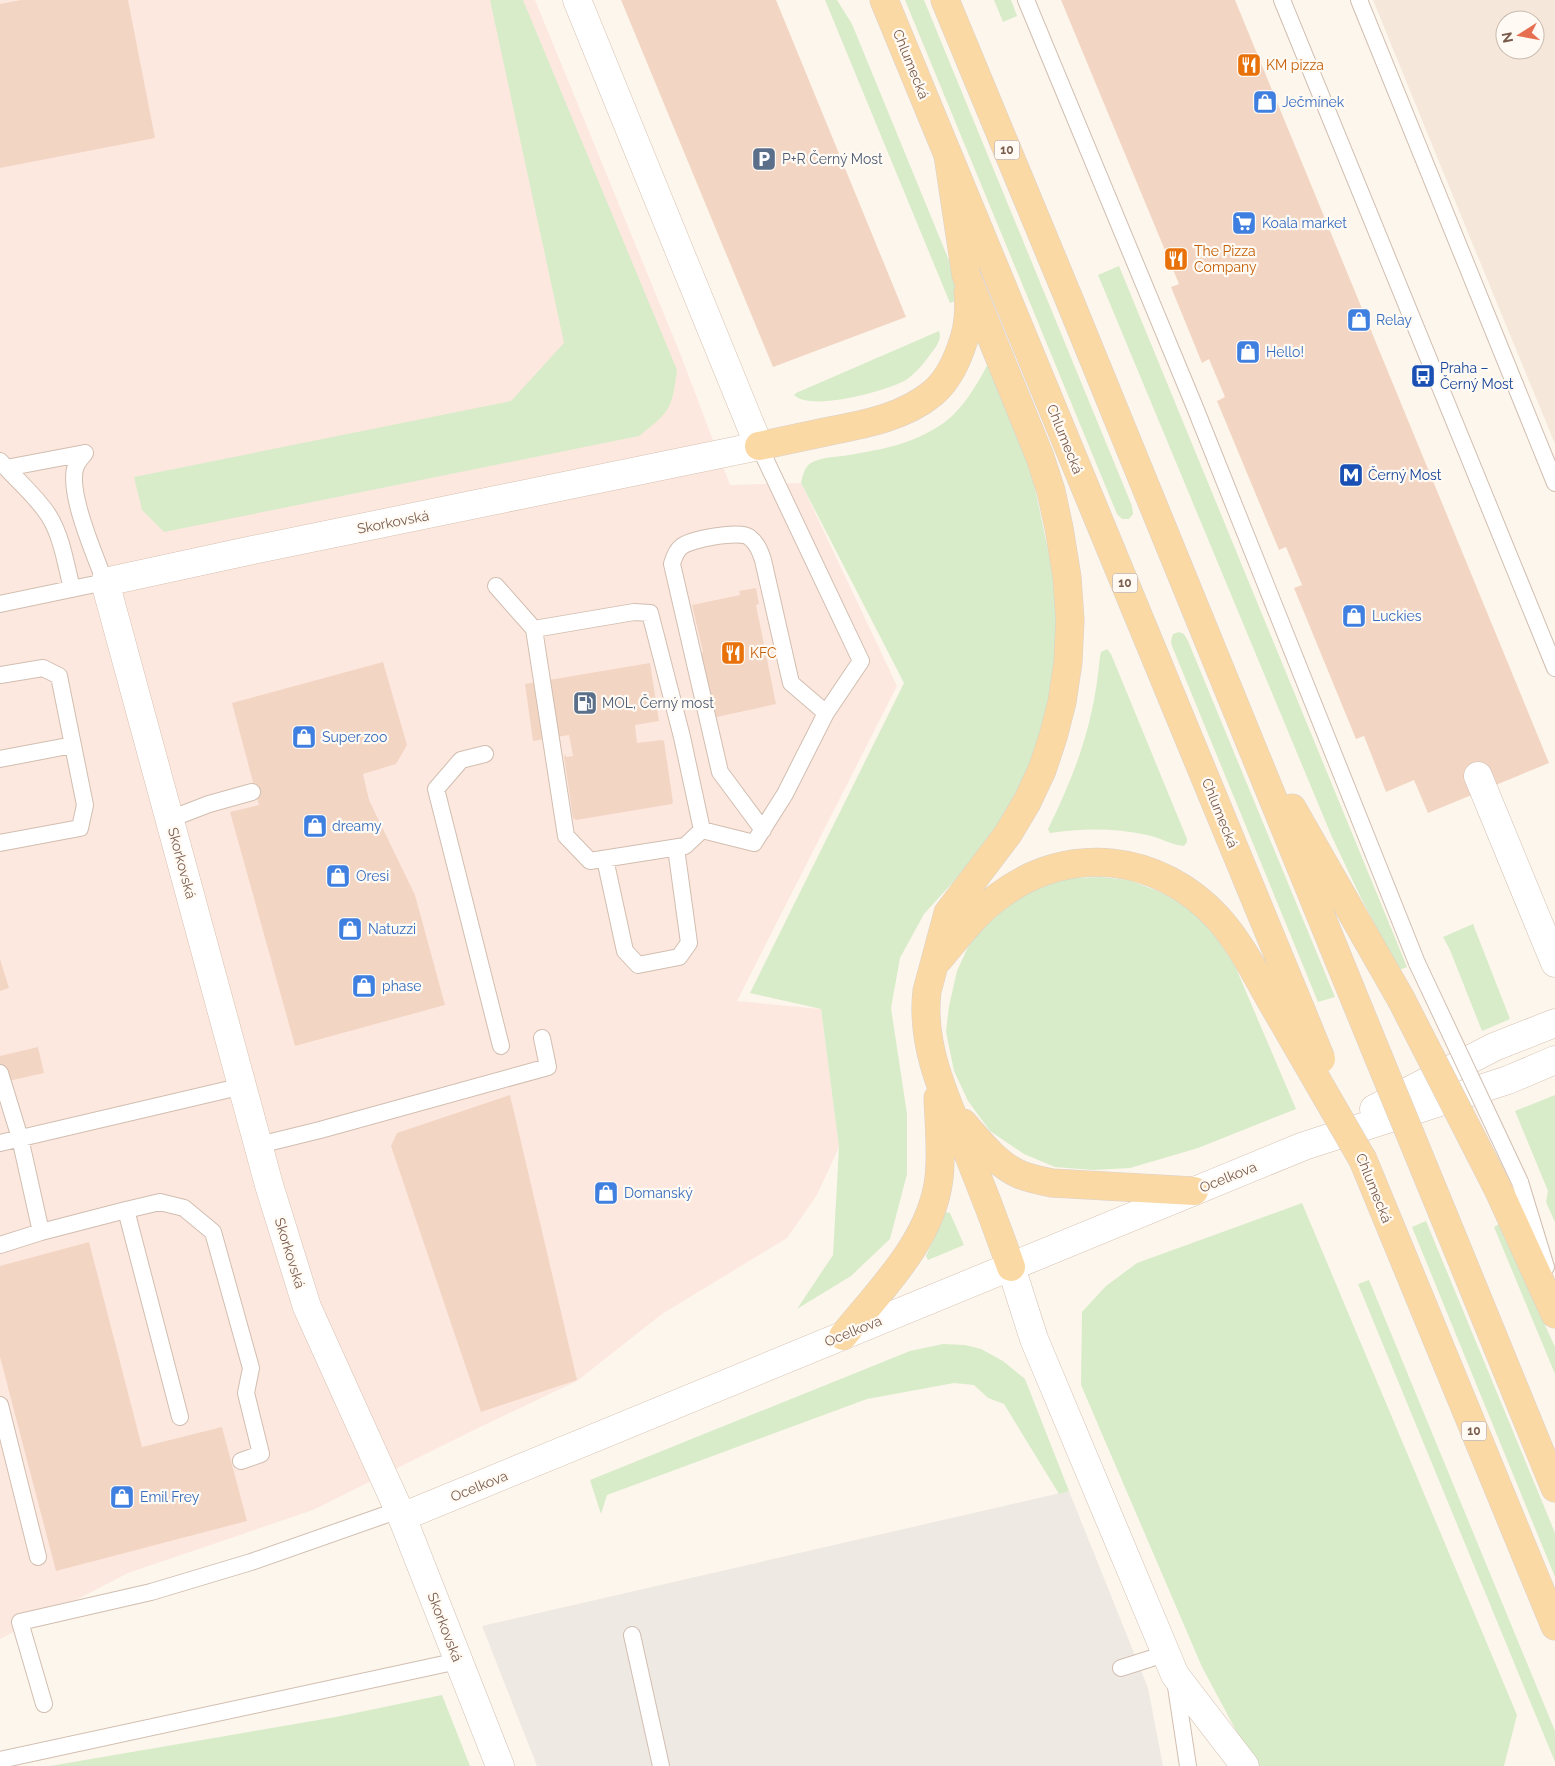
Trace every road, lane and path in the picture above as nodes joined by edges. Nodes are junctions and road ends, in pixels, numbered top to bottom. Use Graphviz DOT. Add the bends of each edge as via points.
graph roads {
  1 [pos="578,0"];
  2 [pos="884,0"];
  3 [pos="945,0"];
  4 [pos="1026,0"];
  5 [pos="1282,0"];
  6 [pos="1359,0"];
  7 [pos="948,155"];
  8 [pos="966,275"];
  9 [pos="759,446"];
  10 [pos="3,465"];
  11 [pos="1555,483"];
  12 [pos="105,582"];
  13 [pos="496,586"];
  14 [pos="72,589"];
  15 [pos="0,604"];
  16 [pos="534,629"];
  17 [pos="1555,668"];
  18 [pos="0,675"];
  19 [pos="826,713"];
  20 [pos="1240,718"];
  21 [pos="73,745"];
  22 [pos="485,754"];
  23 [pos="0,759"];
  24 [pos="1478,776"];
  25 [pos="252,792"];
  26 [pos="170,820"];
  27 [pos="702,830"];
  28 [pos="763,830"];
  29 [pos="0,843"];
  30 [pos="676,848"];
  31 [pos="605,859"];
  32 [pos="1555,963"];
  33 [pos="933,966"];
  34 [pos="1291,1014"];
  35 [pos="1544,1026"];
  36 [pos="542,1038"];
  37 [pos="501,1046"];
  38 [pos="1555,1060"];
  39 [pos="0,1073"];
  40 [pos="937,1074"];
  41 [pos="243,1086"];
  42 [pos="950,1109"];
  43 [pos="20,1138"];
  44 [pos="0,1143"];
  45 [pos="258,1145"];
  46 [pos="1304,1146"];
  47 [pos="1509,1186"];
  48 [pos="1194,1191"];
  49 [pos="126,1210"];
  50 [pos="41,1232"];
  51 [pos="0,1245"];
  52 [pos="1011,1267"];
  53 [pos="1555,1298"];
  54 [pos="1555,1314"];
  55 [pos="843,1336"];
  56 [pos="0,1405"];
  57 [pos="180,1417"];
  58 [pos="241,1461"];
  59 [pos="1555,1488"];
  60 [pos="400,1514"];
  61 [pos="38,1557"];
  62 [pos="1555,1626"];
  63 [pos="632,1635"];
  64 [pos="458,1661"];
  65 [pos="1170,1665"];
  66 [pos="1121,1668"];
  67 [pos="44,1704"];
  68 [pos="0,1760"];
  69 [pos="1244,1765"];
  70 [pos="500,1766"];
  71 [pos="661,1766"];
  72 [pos="1188,1766"];
  1 -- 9 [label="street"];
  2 -- 7 [label="main road, Chlumecká / 10"];
  3 -- 20 [label="main road, 10"];
  4 -- 47 [label="lane, bridge" via="1202,423"];
  5 -- 17 [label="lane"];
  6 -- 11 [label="lane"];
  7 -- 8 [label="main road"];
  7 -- 34 [label="main road, Chlumecká / 10"];
  8 -- 9 [label="main road" via="969,302 964,341 948,377 934,393 916,405 874,422"];
  8 -- 33 [label="main road" via="1040,456 1051,491 1067,577 1070,629 1062,702 1042,770 1008,834 948,913"];
  9 -- 12 [label="street, Skorkovská"];
  9 -- 19 [label="lane" via="861,661"];
  10 -- 12 [label="lane" via="85,453 76,467 75,488 84,528"];
  10 -- 14 [label="lane" via="29,490 50,517"];
  12 -- 14 [label="lane"];
  12 -- 26 [label="street, Skorkovská"];
  13 -- 16 [label="lane"];
  14 -- 15 [label="lane"];
  16 -- 27 [label="lane" via="634,612 650,613"];
  16 -- 31 [label="lane" via="566,836 590,861"];
  18 -- 21 [label="lane" via="43,668 59,676"];
  19 -- 28 [label="lane"];
  19 -- 28 [label="lane" via="791,683 763,560 754,542 741,534 706,539 680,548 672,564 720,772"];
  20 -- 47 [label="main road, 10, bridge"];
  20 -- 59 [label="main road, 10, bridge"];
  21 -- 23 [label="lane"];
  21 -- 29 [label="lane" via="85,805 80,828"];
  22 -- 37 [label="lane" via="461,760 436,789"];
  24 -- 32 [label="street"];
  25 -- 26 [label="lane" via="208,804"];
  26 -- 41 [label="street, Skorkovská"];
  27 -- 28 [label="lane" via="754,843"];
  27 -- 30 [label="lane" via="685,846"];
  30 -- 31 [label="lane"];
  30 -- 31 [label="lane" via="690,943 679,957 638,965 625,951"];
  33 -- 34 [label="main road" via="980,911 1017,883 1055,867 1117,863 1159,875 1202,902"];
  33 -- 40 [label="main road" via="926,991 925,1014"];
  34 -- 62 [label="main road, Chlumecká / 10, bridge" via="1363,1160"];
  35 -- 46 [label="street, Ocelkova" via="1494,1047"];
  36 -- 45 [label="lane" via="548,1067"];
  38 -- 46 [label="street, Ocelkova" via="1508,1080"];
  39 -- 43 [label="lane"];
  40 -- 42 [label="main road"];
  40 -- 55 [label="main road" via="939,1179 928,1217 905,1258"];
  41 -- 43 [label="lane"];
  41 -- 45 [label="street, Skorkovská"];
  42 -- 48 [label="main road" via="994,1158 1021,1175 1052,1183"];
  42 -- 52 [label="main road"];
  43 -- 44 [label="lane"];
  43 -- 50 [label="lane"];
  45 -- 60 [label="street, Skorkovská" via="307,1307"];
  46 -- 48 [label="street, Ocelkova"];
  47 -- 53 [label="lane"];
  47 -- 54 [label="main road, 10"];
  48 -- 52 [label="street, Ocelkova"];
  49 -- 50 [label="lane"];
  49 -- 57 [label="lane"];
  49 -- 58 [label="lane" via="160,1202 184,1208 213,1232 251,1368 246,1393 261,1454"];
  50 -- 51 [label="lane"];
  52 -- 55 [label="street, Ocelkova"];
  52 -- 65 [label="street" via="1034,1339"];
  55 -- 60 [label="street, Ocelkova"];
  56 -- 61 [label="lane"];
  60 -- 64 [label="street, Skorkovská"];
  60 -- 67 [label="lane" via="151,1592 20,1622"];
  63 -- 71 [label="lane"];
  64 -- 68 [label="lane"];
  64 -- 70 [label="street, Skorkovská"];
  65 -- 66 [label="lane"];
  65 -- 69 [label="street"];
  65 -- 72 [label="lane"];
}
